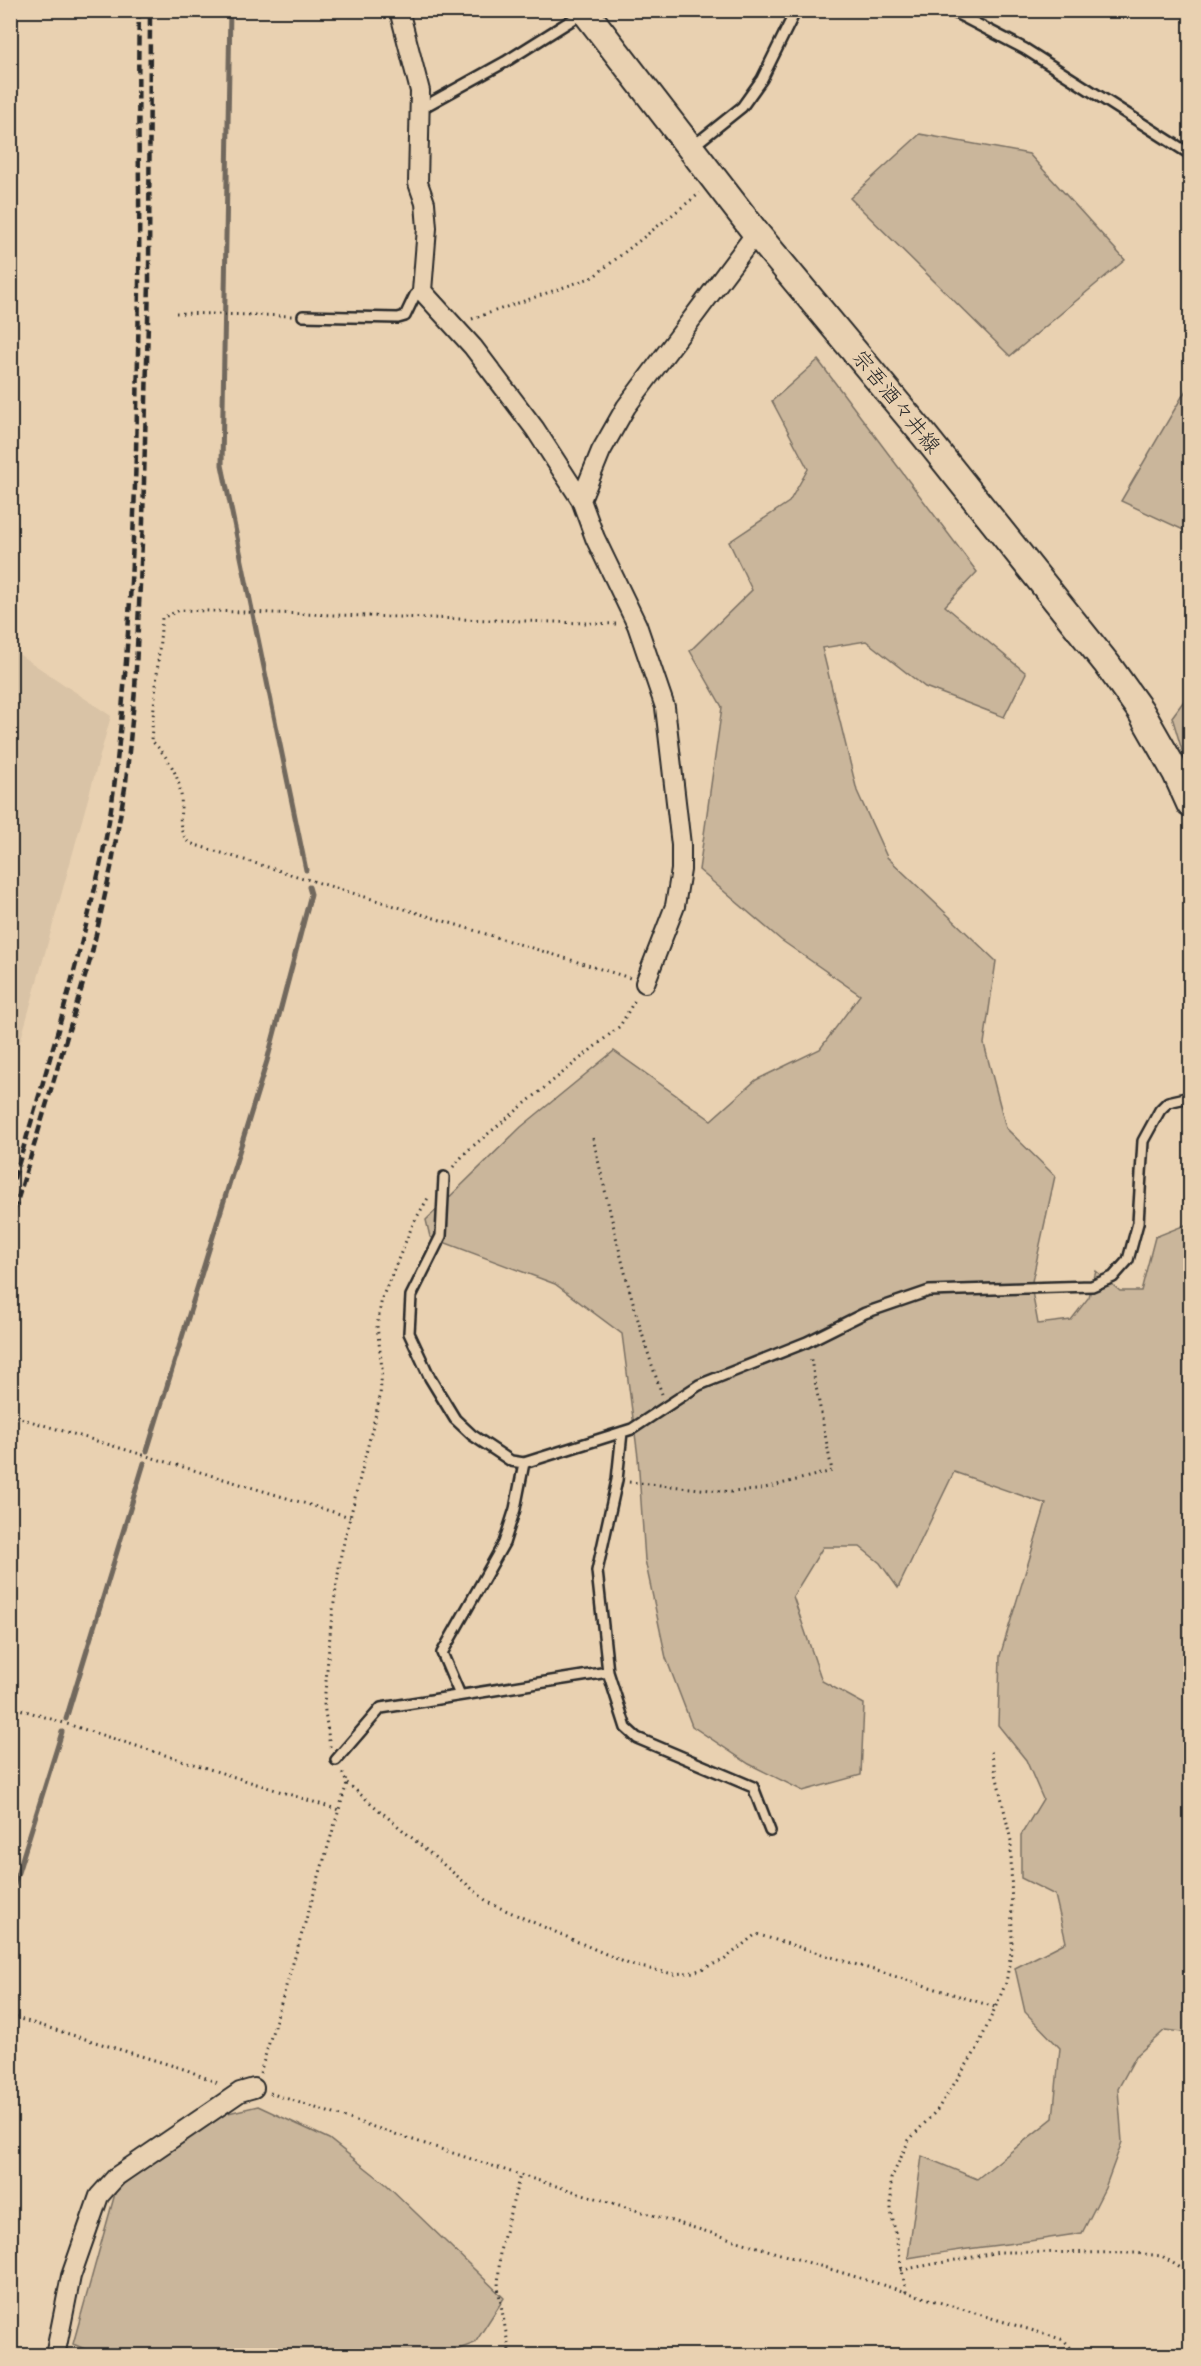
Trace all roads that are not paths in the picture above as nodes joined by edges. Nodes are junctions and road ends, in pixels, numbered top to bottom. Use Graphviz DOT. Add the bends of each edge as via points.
graph roads {
  1 [pos="399,10"];
  2 [pos="796,10"];
  3 [pos="950,10"];
  4 [pos="584,11"];
  5 [pos="420,109"];
  6 [pos="690,149"];
  7 [pos="1191,154"];
  8 [pos="756,233"];
  9 [pos="422,291"];
  10 [pos="303,316"];
  11 [pos="581,500"];
  12 [pos="1191,804"];
  13 [pos="645,983"];
  14 [pos="1191,1097"];
  15 [pos="444,1177"];
  16 [pos="622,1432"];
  17 [pos="524,1463"];
  18 [pos="608,1672"];
  19 [pos="460,1695"];
  20 [pos="336,1760"];
  21 [pos="770,1832"];
  22 [pos="247,2090"];
  23 [pos="55,2355"];
  1 -- 5 [label="street" via="420,91"];
  2 -- 6 [label="lane" via="762,79 742,106"];
  3 -- 7 [label="lane" via="1025,49"];
  4 -- 5 [label="lane" via="505,62"];
  4 -- 6 [label="main road, 宗吾酒々井線"];
  5 -- 9 [label="street" via="418,183 427,228"];
  6 -- 8 [label="main road, 宗吾酒々井線"];
  8 -- 11 [label="street" via="626,407 601,451"];
  8 -- 12 [label="main road, 宗吾酒々井線" via="1107,664 1140,710"];
  9 -- 10 [label="lane" via="415,295 405,316 398,318"];
  9 -- 11 [label="street" via="473,347 535,429"];
  11 -- 13 [label="street" via="637,625 665,707 681,870 675,906"];
  14 -- 16 [label="lane" via="1168,1102 1143,1141 1138,1223 1128,1260 1113,1277 1092,1286 929,1291 865,1313 807,1342 699,1385"];
  15 -- 17 [label="lane" via="441,1236 411,1296 409,1333 455,1419 511,1461"];
  16 -- 17 [label="lane"];
  16 -- 18 [label="lane" via="617,1480 597,1571"];
  17 -- 19 [label="lane" via="504,1543 442,1653"];
  18 -- 19 [label="lane"];
  18 -- 21 [label="lane" via="626,1728 637,1738 753,1788"];
  19 -- 20 [label="lane" via="381,1708"];
  22 -- 23 [label="street" via="117,2176 99,2196 71,2276"];
}
